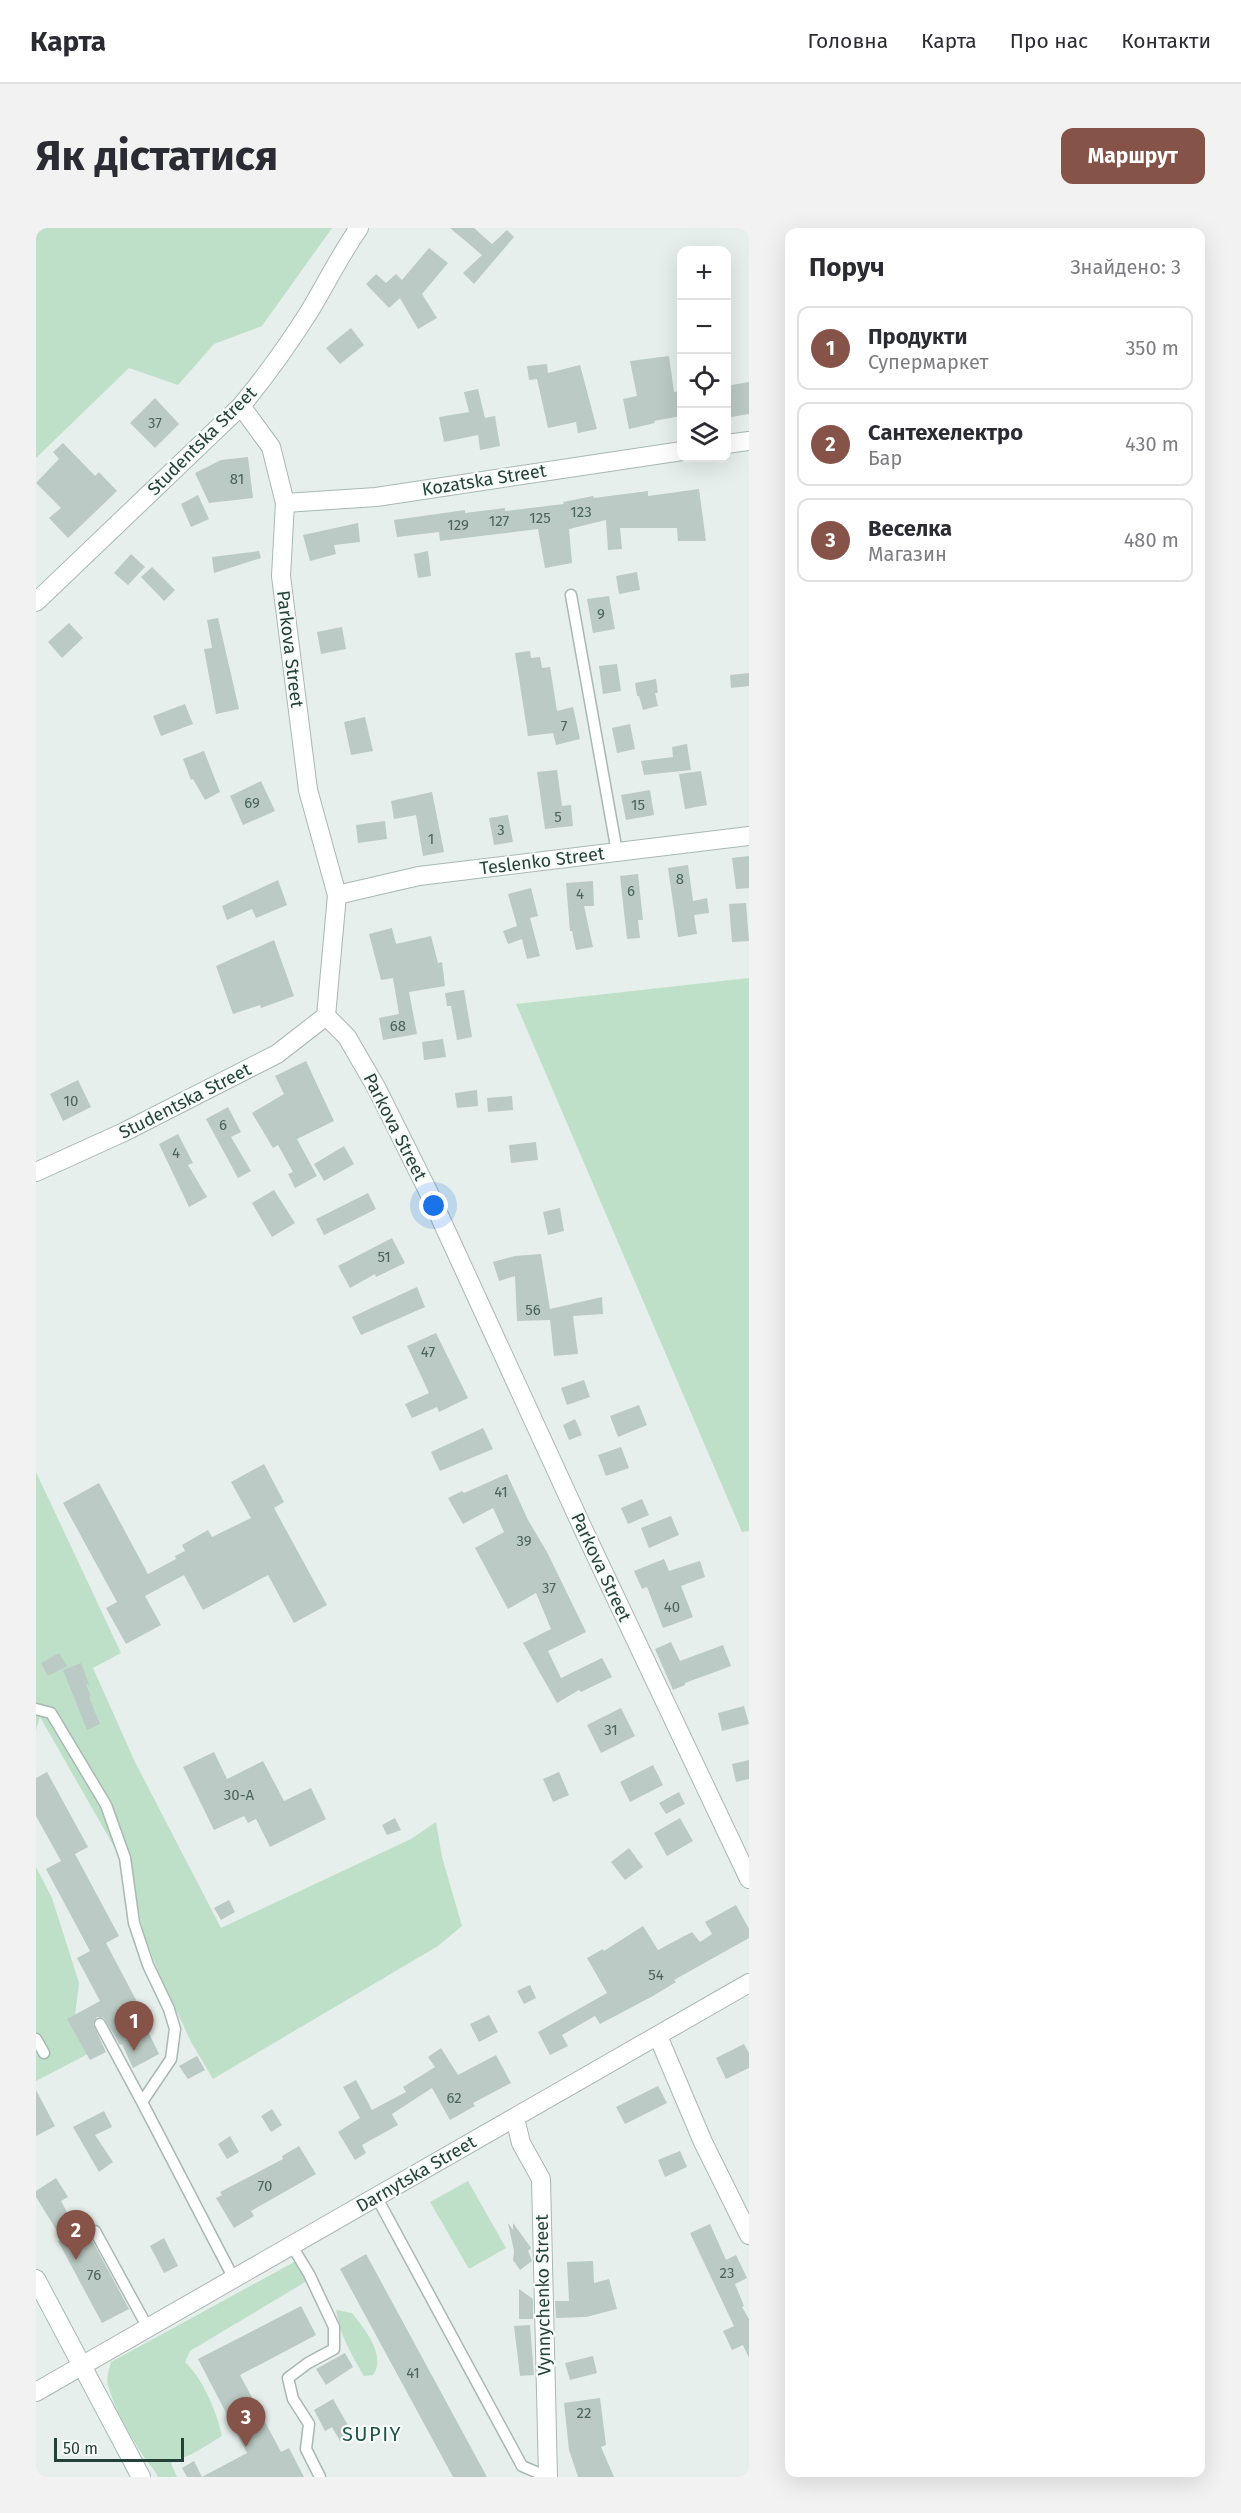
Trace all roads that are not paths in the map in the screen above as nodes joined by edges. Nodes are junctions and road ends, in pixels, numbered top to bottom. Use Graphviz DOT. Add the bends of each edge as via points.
graph roads {
  1 [pos="359,228"];
  2 [pos="241,406"];
  3 [pos="749,441"];
  4 [pos="731,443"];
  5 [pos="677,452"];
  6 [pos="285,503"];
  7 [pos="571,595"];
  8 [pos="36,602"];
  9 [pos="749,836"];
  10 [pos="617,852"];
  11 [pos="337,895"];
  12 [pos="326,1016"];
  13 [pos="36,1172"];
  14 [pos="36,1709"];
  15 [pos="749,1879"];
  16 [pos="749,1983"];
  17 [pos="100,2024"];
  18 [pos="658,2036"];
  19 [pos="36,2038"];
  20 [pos="44,2053"];
  21 [pos="142,2102"];
  22 [pos="515,2118"];
  23 [pos="376,2196"];
  24 [pos="95,2231"];
  25 [pos="749,2235"];
  26 [pos="292,2246"];
  27 [pos="36,2279"];
  28 [pos="234,2279"];
  29 [pos="148,2328"];
  30 [pos="81,2365"];
  31 [pos="36,2392"];
  32 [pos="141,2477"];
  33 [pos="320,2477"];
  34 [pos="548,2477"];
  1 -- 2 [label="street, Studentska Street" via="304,320"];
  2 -- 6 [label="street, Parkova Street" via="271,447"];
  2 -- 8 [label="street, Studentska Street"];
  3 -- 4 [label="street"];
  5 -- 6 [label="street, Kozatska Street" via="376,497"];
  6 -- 11 [label="street, Parkova Street" via="281,576 306,778"];
  7 -- 10 [label="lane"];
  9 -- 10 [label="street, Teslenko Street"];
  10 -- 11 [label="street, Teslenko Street" via="419,876"];
  11 -- 12 [label="street, Parkova Street"];
  12 -- 13 [label="street, Studentska Street" via="277,1054"];
  12 -- 15 [label="street, Parkova Street" via="347,1037 427,1189"];
  14 -- 21 [label="lane" via="51,1713 106,1804 125,1858 134,1923 175,2029 171,2059"];
  16 -- 18 [label="street, Darnytska Street"];
  17 -- 21 [label="lane"];
  18 -- 22 [label="street, Darnytska Street"];
  18 -- 25 [label="street" via="703,2142"];
  19 -- 20 [label="lane"];
  21 -- 28 [label="lane"];
  22 -- 23 [label="street, Darnytska Street"];
  22 -- 34 [label="street, Vynnychenko Street" via="521,2143 541,2179"];
  23 -- 26 [label="street, Darnytska Street"];
  23 -- 34 [label="lane" via="522,2466"];
  24 -- 29 [label="lane"];
  26 -- 28 [label="street, Darnytska Street"];
  26 -- 33 [label="lane" via="334,2327 334,2349 288,2378 293,2399 309,2424 306,2449"];
  27 -- 30 [label="street"];
  28 -- 29 [label="street, Darnytska Street"];
  29 -- 30 [label="street, Darnytska Street"];
  30 -- 31 [label="street, Darnytska Street"];
  30 -- 32 [label="street"];
}
